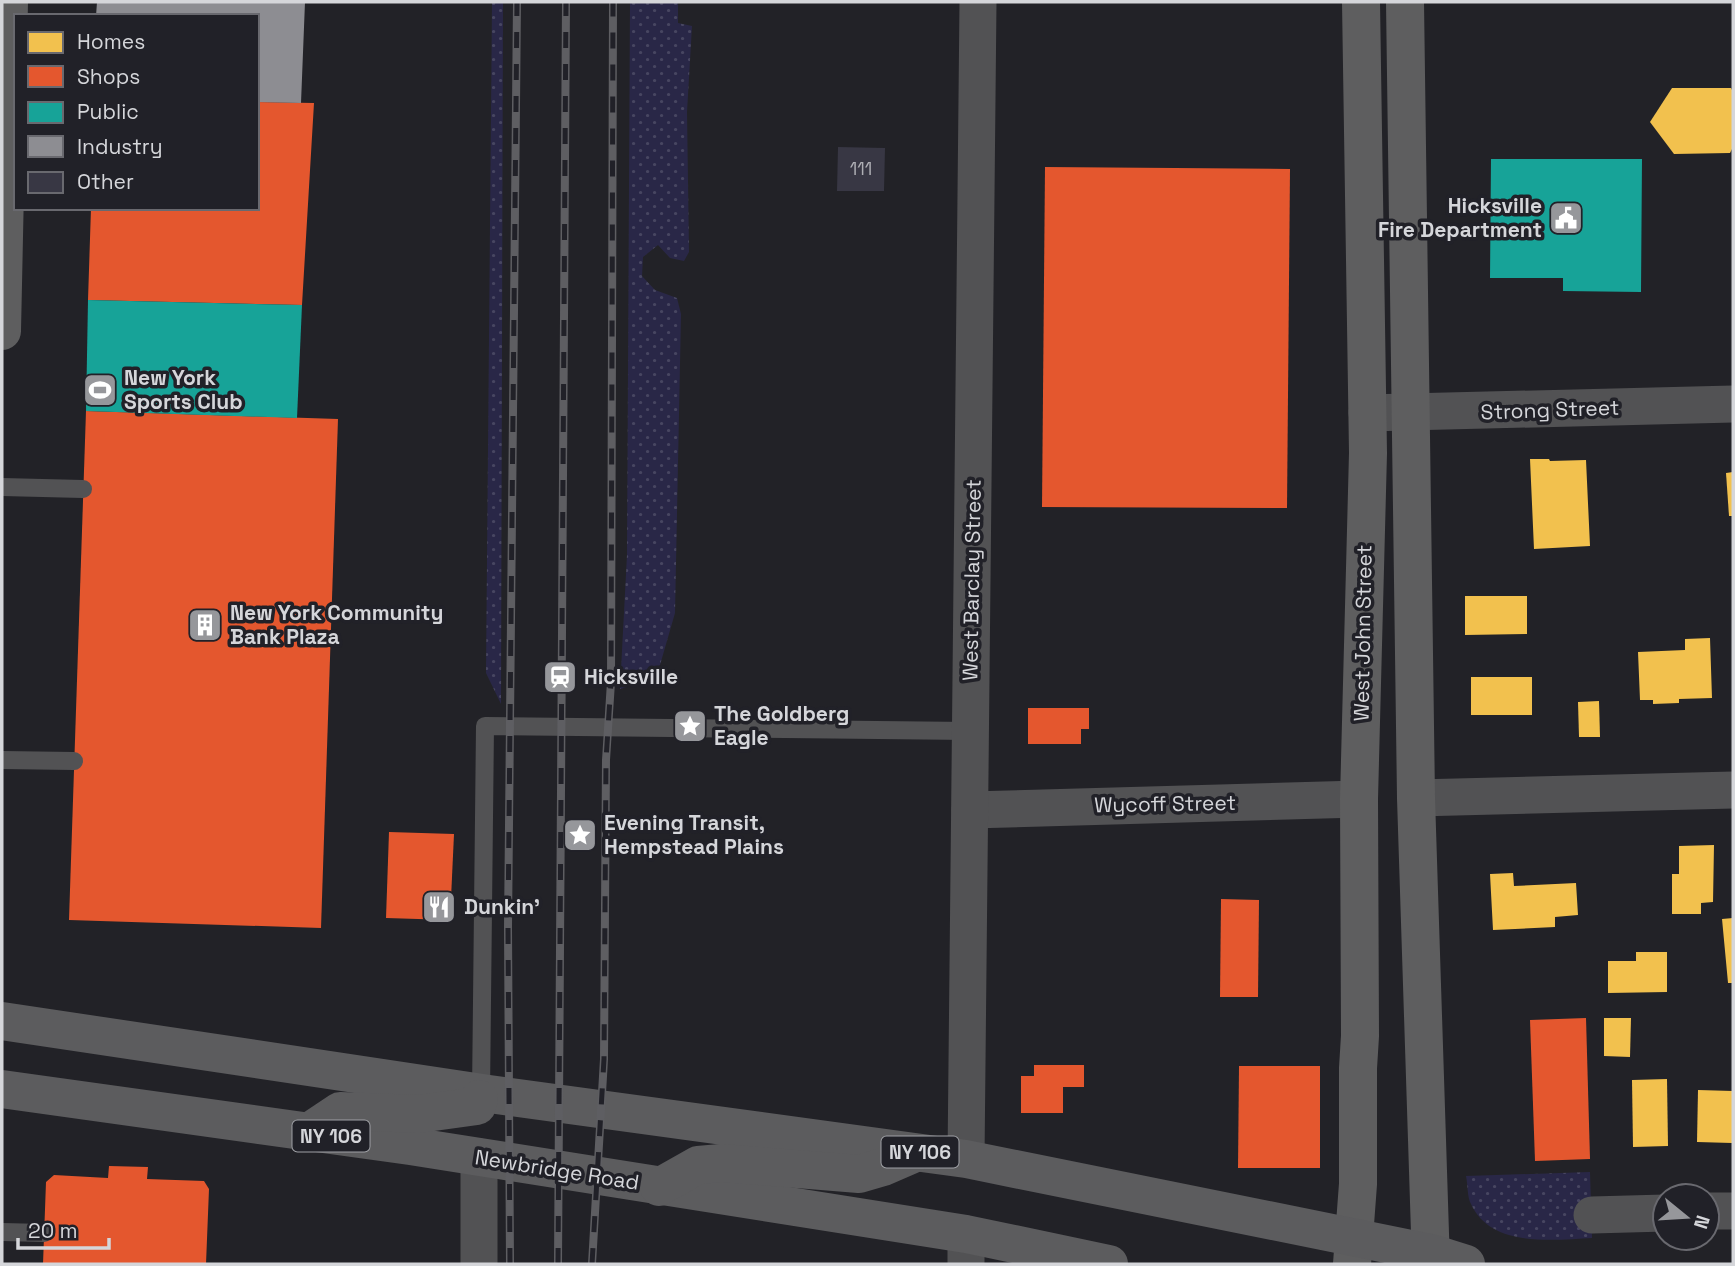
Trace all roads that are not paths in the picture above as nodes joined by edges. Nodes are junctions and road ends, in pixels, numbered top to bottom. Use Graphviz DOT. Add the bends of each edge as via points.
graph roads {
  1 [pos="9,2"];
  2 [pos="978,2"];
  3 [pos="1361,2"];
  4 [pos="1377,2"];
  5 [pos="1405,2"];
  6 [pos="1406,69"];
  7 [pos="2,331"];
  8 [pos="1733,404"];
  9 [pos="1367,413"];
  10 [pos="1409,414"];
  11 [pos="2,487"];
  12 [pos="83,489"];
  13 [pos="970,731"];
  14 [pos="2,760"];
  15 [pos="74,761"];
  16 [pos="1733,790"];
  17 [pos="1416,798"];
  18 [pos="1359,799"];
  19 [pos="970,810"];
  20 [pos="2,1021"];
  21 [pos="2,1089"];
  22 [pos="481,1093"];
  23 [pos="309,1132"];
  24 [pos="917,1152"];
  25 [pos="479,1157"];
  26 [pos="966,1159"];
  27 [pos="659,1186"];
  28 [pos="1651,1213"];
  29 [pos="1592,1215"];
  30 [pos="2,1232"];
  31 [pos="44,1233"];
  32 [pos="966,1249"];
  33 [pos="1353,1251"];
  34 [pos="1431,1258"];
  35 [pos="479,1264"];
  36 [pos="1109,1264"];
  37 [pos="1466,1264"];
  1 -- 7 [label="main road"];
  2 -- 13 [label="street, West Barclay Street"];
  3 -- 9 [label="main road, West John Street"];
  4 -- 6 [label="main road" via="1381,57"];
  5 -- 6 [label="main road"];
  6 -- 10 [label="main road"];
  8 -- 10 [label="street, Strong Street"];
  9 -- 10 [label="street, Strong Street"];
  9 -- 18 [label="main road, West John Street"];
  10 -- 17 [label="main road"];
  11 -- 12 [label="lane"];
  13 -- 19 [label="street, West Barclay Street"];
  13 -- 22 [label="lane" via="485,726"];
  14 -- 15 [label="lane"];
  16 -- 17 [label="street"];
  17 -- 34 [label="main road"];
  18 -- 19 [label="street, Wycoff Street"];
  18 -- 33 [label="main road, West John Street" via="1360,1036"];
  19 -- 26 [label="street, West Barclay Street"];
  20 -- 22 [label="main road, NY 106"];
  21 -- 23 [label="main road, Newbridge Road / NY 106"];
  22 -- 23 [label="main road" via="477,1105 419,1114 340,1111"];
  22 -- 24 [label="main road, NY 106"];
  23 -- 25 [label="main road, Newbridge Road / NY 106"];
  24 -- 26 [label="main road, NY 106"];
  24 -- 27 [label="main road" via="859,1174 698,1165"];
  25 -- 27 [label="main road, Newbridge Road / NY 106"];
  25 -- 35 [label="street"];
  26 -- 33 [label="main road, NY 106"];
  27 -- 32 [label="main road, Newbridge Road / NY 106"];
  28 -- 29 [label="street"];
  30 -- 31 [label="lane"];
  32 -- 36 [label="main road, Newbridge Road / NY 106"];
  33 -- 34 [label="main road, NY 106"];
  34 -- 37 [label="main road, NY 106"];
}
